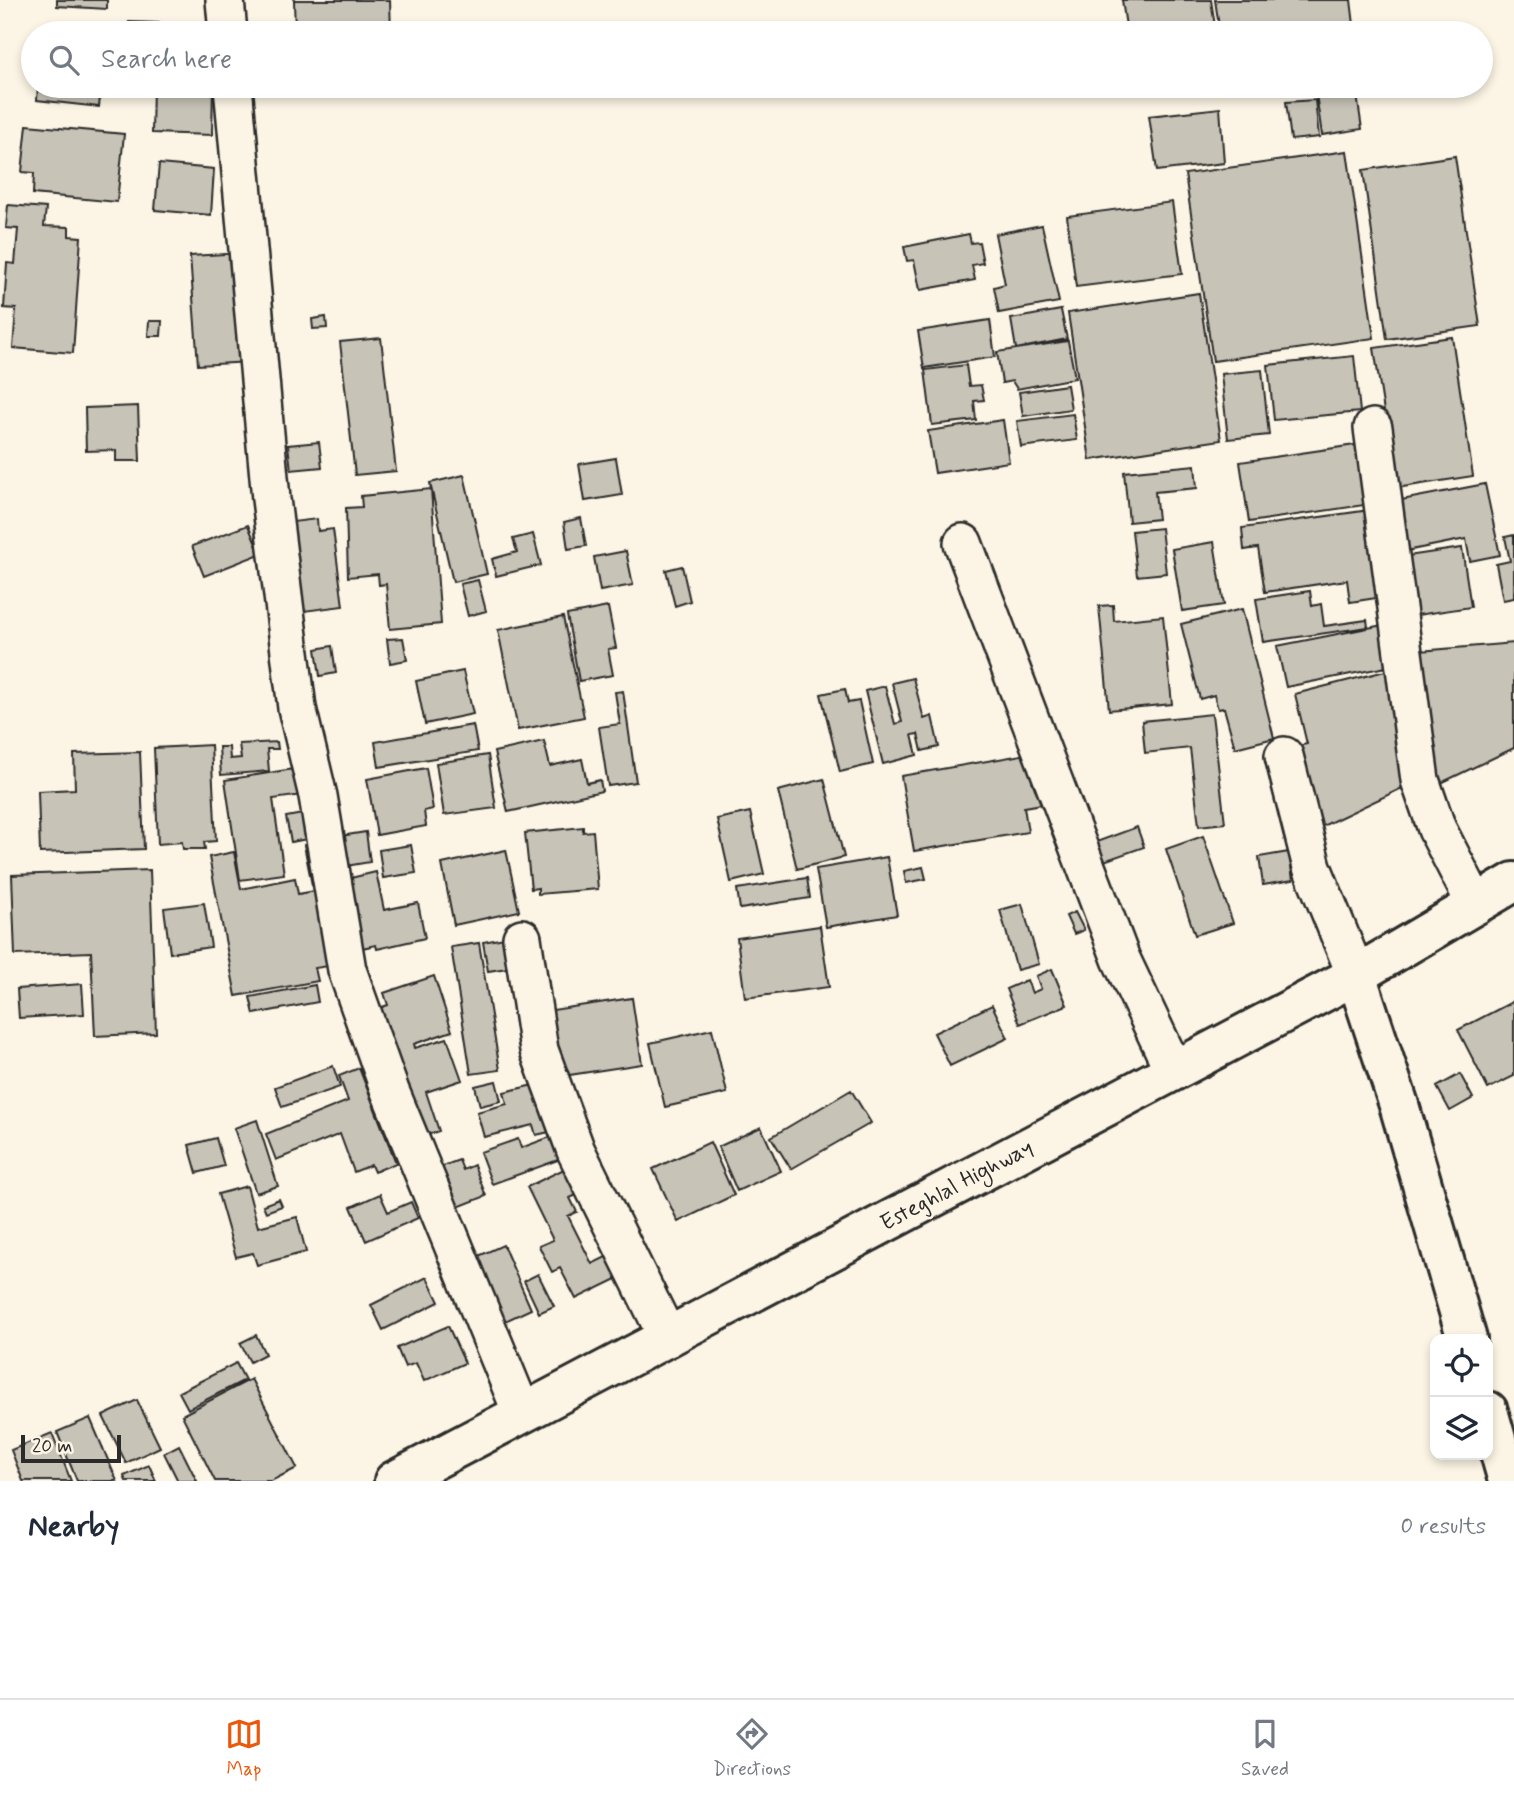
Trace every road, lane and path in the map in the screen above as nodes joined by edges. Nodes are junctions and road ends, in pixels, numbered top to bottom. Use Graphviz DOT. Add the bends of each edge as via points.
graph roads {
  1 [pos="225,0"];
  2 [pos="227,21"];
  3 [pos="234,98"];
  4 [pos="1373,428"];
  5 [pos="963,543"];
  6 [pos="1284,756"];
  7 [pos="1514,882"];
  8 [pos="1475,905"];
  9 [pos="522,938"];
  10 [pos="1356,975"];
  11 [pos="1174,1071"];
  12 [pos="1466,1334"];
  13 [pos="668,1338"];
  14 [pos="522,1413"];
  15 [pos="1493,1428"];
  16 [pos="394,1481"];
  17 [pos="1508,1481"];
  1 -- 2 [label="street"];
  3 -- 14 [label="street" via="271,499 297,708 318,796 347,970 390,1091"];
  4 -- 8 [label="street" via="1420,780 1437,829"];
  5 -- 11 [label="street" via="1121,959"];
  6 -- 10 [label="street" via="1312,867"];
  7 -- 8 [label="main road, Esteghlal Highway"];
  8 -- 10 [label="main road, Esteghlal Highway"];
  9 -- 13 [label="street" via="539,1049 571,1138"];
  10 -- 11 [label="main road, Esteghlal Highway"];
  10 -- 12 [label="main road"];
  11 -- 13 [label="main road, Esteghlal Highway"];
  13 -- 14 [label="main road, Esteghlal Highway"];
  14 -- 16 [label="main road, Esteghlal Highway"];
  15 -- 17 [label="main road"];
}
